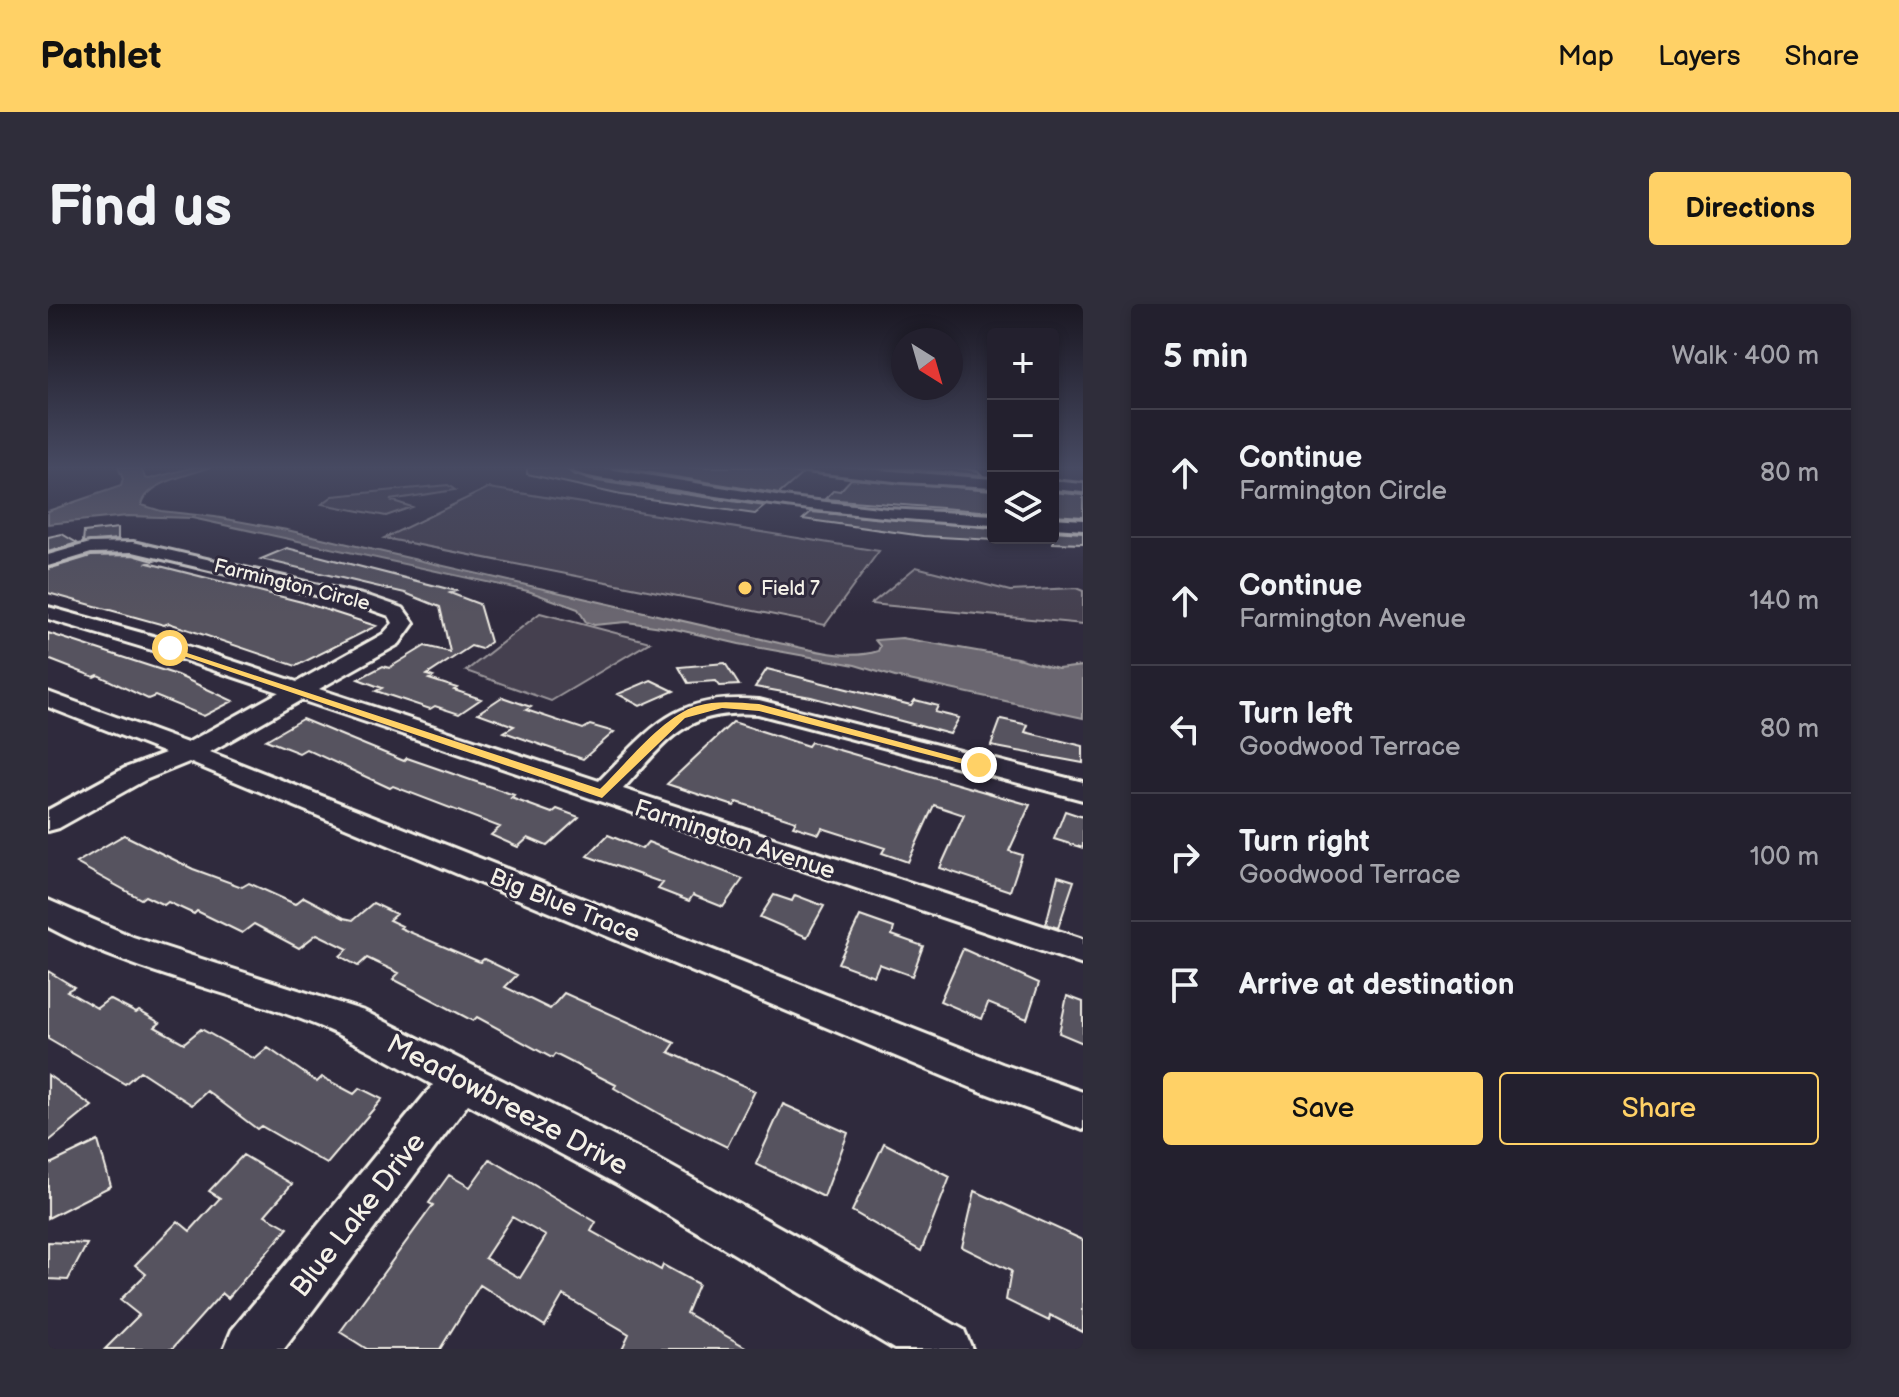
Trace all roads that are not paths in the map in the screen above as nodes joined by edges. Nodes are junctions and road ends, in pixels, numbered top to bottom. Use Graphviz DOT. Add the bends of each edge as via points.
graph roads {
  1 [pos="916,516"];
  2 [pos="987,520"];
  3 [pos="1059,523"];
  4 [pos="1083,525"];
  5 [pos="48,561"];
  6 [pos="48,613"];
  7 [pos="298,691"];
  8 [pos="48,699"];
  9 [pos="189,753"];
  10 [pos="1083,791"];
  11 [pos="602,794"];
  12 [pos="48,822"];
  13 [pos="48,844"];
  14 [pos="48,912"];
  15 [pos="1083,952"];
  16 [pos="463,1078"];
  17 [pos="1083,1111"];
  18 [pos="251,1349"];
  19 [pos="945,1349"];
  1 -- 2 [label="street"];
  3 -- 4 [label="street"];
  5 -- 7 [label="street, Farmington Circle" via="90,548 133,547 364,601 403,619 391,639"];
  6 -- 7 [label="street"];
  7 -- 9 [label="street, Farmington Circle"];
  7 -- 11 [label="street, Farmington Avenue"];
  8 -- 9 [label="street, Big Blue Trace"];
  9 -- 12 [label="street" via="135,774"];
  9 -- 13 [label="street" via="153,784"];
  9 -- 17 [label="street, Big Blue Trace"];
  10 -- 11 [label="street" via="734,704 682,716"];
  11 -- 15 [label="street, Farmington Avenue"];
  14 -- 16 [label="street, Meadowbreeze Drive" via="176,966 310,1006"];
  16 -- 18 [label="street, Blue Lake Drive"];
  16 -- 19 [label="street, Meadowbreeze Drive"];
}
